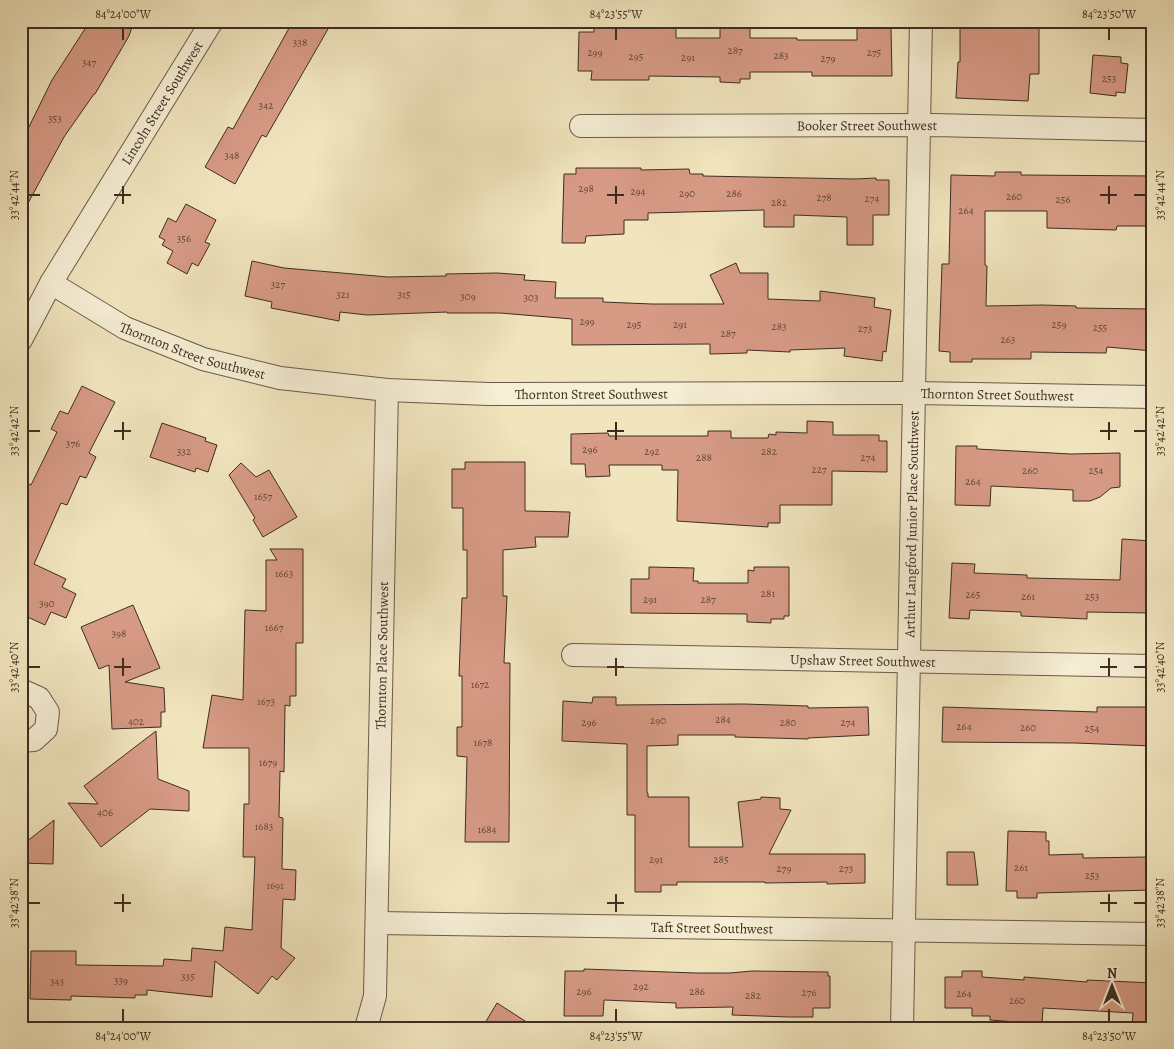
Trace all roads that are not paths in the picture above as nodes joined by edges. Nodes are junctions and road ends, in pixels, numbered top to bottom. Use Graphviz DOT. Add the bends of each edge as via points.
graph roads {
  1 [pos="212,21"];
  2 [pos="921,21"];
  3 [pos="919,125"];
  4 [pos="580,126"];
  5 [pos="1153,130"];
  6 [pos="51,283"];
  7 [pos="21,340"];
  8 [pos="387,390"];
  9 [pos="914,392"];
  10 [pos="1153,397"];
  11 [pos="573,655"];
  12 [pos="908,661"];
  13 [pos="1153,666"];
  14 [pos="21,690"];
  15 [pos="21,741"];
  16 [pos="377,922"];
  17 [pos="904,930"];
  18 [pos="1153,934"];
  19 [pos="366,1028"];
  20 [pos="902,1028"];
  1 -- 6 [label="street, Lincoln Street Southwest"];
  2 -- 3 [label="street, Arthur Langford Junior Place Southwest"];
  3 -- 4 [label="street, Booker Street Southwest"];
  3 -- 5 [label="street, Booker Street Southwest"];
  3 -- 9 [label="street, Arthur Langford Junior Place Southwest"];
  6 -- 7 [label="street, Lincoln Street Southwest"];
  6 -- 8 [label="street, Thornton Street Southwest" via="125,328 203,359 280,378"];
  8 -- 9 [label="street, Thornton Street Southwest" via="488,394"];
  8 -- 16 [label="street, Thornton Place Southwest"];
  9 -- 10 [label="street, Thornton Street Southwest"];
  9 -- 12 [label="street, Arthur Langford Junior Place Southwest"];
  11 -- 12 [label="street, Upshaw Street Southwest"];
  12 -- 13 [label="street, Upshaw Street Southwest"];
  12 -- 17 [label="street, Arthur Langford Junior Place Southwest"];
  14 -- 15 [label="street" via="39,698 48,712 46,729 34,740"];
  16 -- 17 [label="street, Taft Street Southwest"];
  16 -- 19 [label="street" via="375,996"];
  17 -- 18 [label="street, Taft Street Southwest"];
  17 -- 20 [label="street, Arthur Langford Junior Place Southwest"];
}
